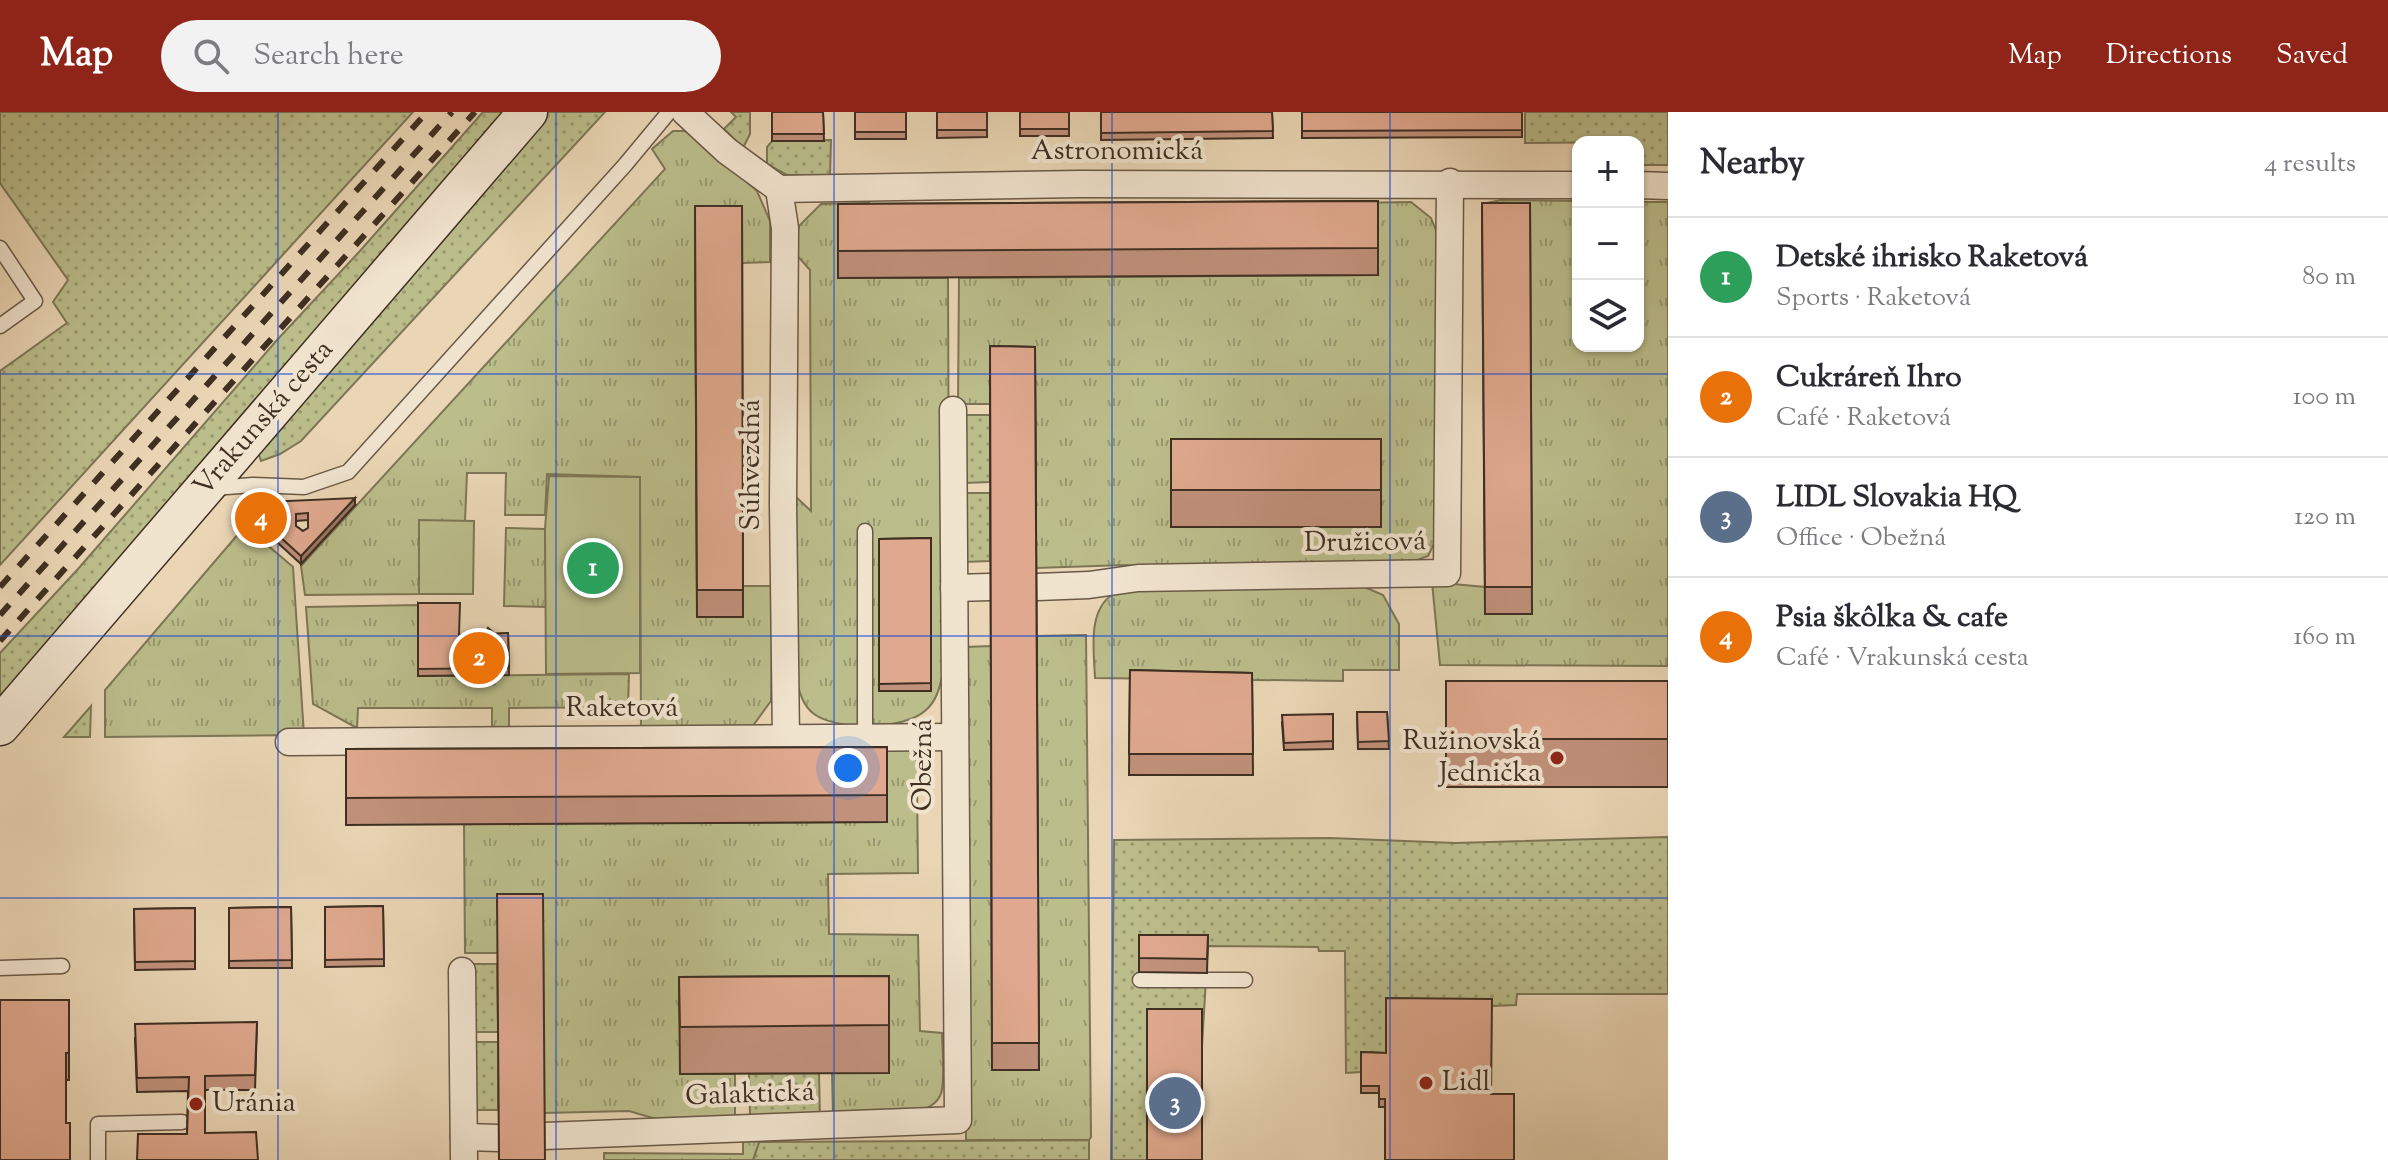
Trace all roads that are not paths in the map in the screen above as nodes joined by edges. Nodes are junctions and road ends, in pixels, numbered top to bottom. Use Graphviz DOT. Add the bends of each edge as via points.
graph roads {
  1 [pos="528,112"];
  2 [pos="669,112"];
  3 [pos="685,112"];
  4 [pos="1450,182"];
  5 [pos="1572,185"];
  6 [pos="1644,185"];
  7 [pos="1668,186"];
  8 [pos="779,189"];
  9 [pos="0,248"];
  10 [pos="0,326"];
  11 [pos="953,410"];
  12 [pos="201,489"];
  13 [pos="865,531"];
  14 [pos="990,587"];
  15 [pos="1037,587"];
  16 [pos="954,588"];
  17 [pos="0,726"];
  18 [pos="955,737"];
  19 [pos="865,739"];
  20 [pos="786,740"];
  21 [pos="289,742"];
  22 [pos="62,966"];
  23 [pos="0,968"];
  24 [pos="462,971"];
  25 [pos="1140,980"];
  26 [pos="1245,980"];
  27 [pos="958,1120"];
  28 [pos="182,1122"];
  29 [pos="544,1136"];
  30 [pos="499,1138"];
  31 [pos="464,1149"];
  32 [pos="98,1160"];
  1 -- 12 [label="main road, Vrakunská cesta"];
  2 -- 12 [label="lane" via="348,472 304,487"];
  3 -- 8 [label="street"];
  4 -- 5 [label="street, Astronomická"];
  4 -- 8 [label="street, Astronomická"];
  4 -- 15 [label="street, Družicová" via="1447,573 1138,578"];
  6 -- 7 [label="street"];
  8 -- 20 [label="street, Súhvezdná" via="785,228"];
  9 -- 10 [label="lane" via="35,301"];
  11 -- 16 [label="street, Obežná"];
  12 -- 17 [label="main road, Vrakunská cesta"];
  13 -- 19 [label="lane"];
  14 -- 16 [label="street"];
  16 -- 18 [label="street, Obežná"];
  18 -- 19 [label="street, Raketová"];
  18 -- 27 [label="street, Obežná"];
  19 -- 20 [label="street, Raketová"];
  20 -- 21 [label="street, Raketová"];
  22 -- 23 [label="lane"];
  24 -- 31 [label="street"];
  25 -- 26 [label="lane"];
  27 -- 29 [label="street, Galaktická"];
  28 -- 32 [label="lane" via="98,1124"];
  30 -- 31 [label="street"];
}
